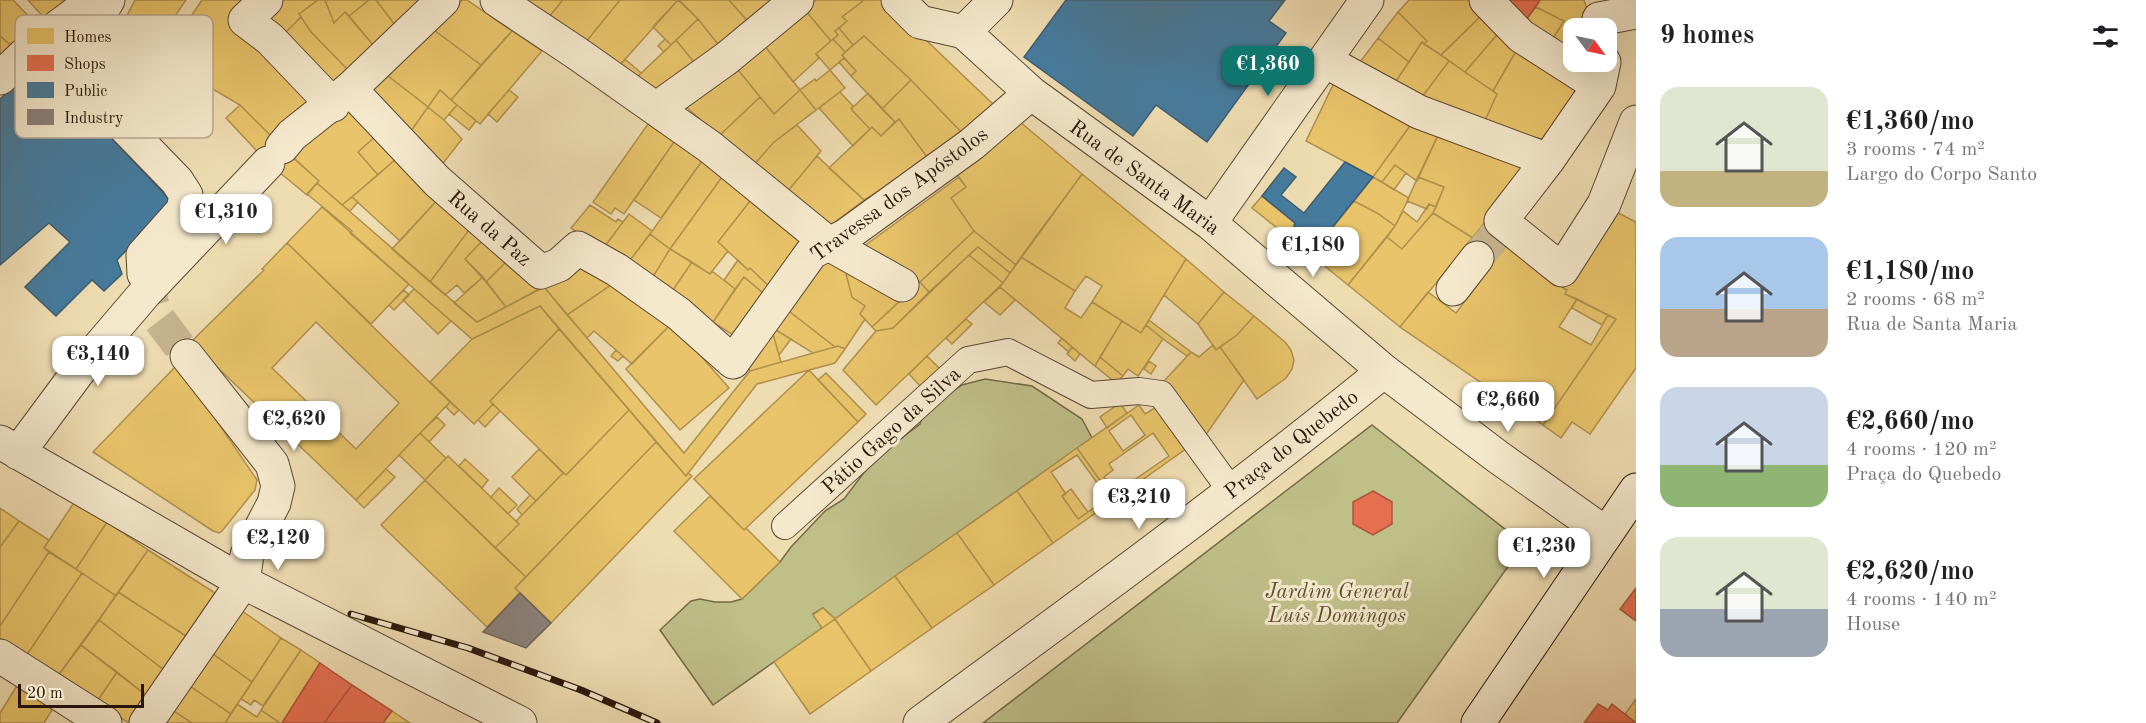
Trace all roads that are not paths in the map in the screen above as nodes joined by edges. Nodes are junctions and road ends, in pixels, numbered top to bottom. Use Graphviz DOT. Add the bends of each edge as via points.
graph roads {
  1 [pos="94,0"];
  2 [pos="108,0"];
  3 [pos="266,0"];
  4 [pos="443,0"];
  5 [pos="497,0"];
  6 [pos="797,0"];
  7 [pos="898,0"];
  8 [pos="996,0"];
  9 [pos="1367,0"];
  10 [pos="1486,0"];
  11 [pos="1636,12"];
  12 [pos="74,15"];
  13 [pos="100,15"];
  14 [pos="1597,16"];
  15 [pos="964,32"];
  16 [pos="1325,61"];
  17 [pos="15,64"];
  18 [pos="1601,74"];
  19 [pos="0,78"];
  20 [pos="1031,93"];
  21 [pos="341,97"];
  22 [pos="656,109"];
  23 [pos="1636,122"];
  24 [pos="135,138"];
  25 [pos="1548,160"];
  26 [pos="1623,195"];
  27 [pos="1210,223"];
  28 [pos="1492,239"];
  29 [pos="830,244"];
  30 [pos="144,274"];
  31 [pos="902,285"];
  32 [pos="1453,289"];
  33 [pos="187,356"];
  34 [pos="733,362"];
  35 [pos="1384,371"];
  36 [pos="9,448"];
  37 [pos="1636,490"];
  38 [pos="1232,492"];
  39 [pos="785,526"];
  40 [pos="1605,533"];
  41 [pos="243,582"];
  42 [pos="0,656"];
  43 [pos="1486,715"];
  44 [pos="105,723"];
  45 [pos="146,723"];
  46 [pos="520,723"];
  47 [pos="920,723"];
  1 -- 12 [label="street"];
  2 -- 13 [label="street"];
  3 -- 21 [label="street" via="245,20"];
  4 -- 21 [label="street"];
  5 -- 22 [label="street"];
  6 -- 22 [label="street" via="727,58"];
  7 -- 15 [label="street, Rua de Santa Maria" via="920,22"];
  8 -- 15 [label="street"];
  9 -- 16 [label="street"];
  10 -- 18 [label="street" via="1521,36"];
  11 -- 14 [label="street"];
  15 -- 20 [label="street, Rua de Santa Maria"];
  16 -- 25 [label="street" via="1419,112"];
  16 -- 27 [label="street"];
  17 -- 19 [label="street"];
  18 -- 25 [label="street"];
  20 -- 27 [label="street, Rua de Santa Maria"];
  20 -- 29 [label="street, Travessa dos Apóstolos" via="972,144"];
  21 -- 34 [label="street, Rua da Paz" via="541,272 560,265 578,248 679,314"];
  21 -- 36 [label="street" via="281,148 178,256"];
  22 -- 29 [label="street" via="710,147"];
  23 -- 26 [label="street"];
  24 -- 30 [label="street" via="186,195 183,210 143,255"];
  25 -- 28 [label="street" via="1501,221"];
  26 -- 28 [label="street" via="1604,204 1562,270"];
  27 -- 35 [label="street, Rua de Santa Maria"];
  28 -- 32 [label="street"];
  29 -- 31 [label="street"];
  29 -- 34 [label="street, Travessa dos Apóstolos" via="812,252"];
  33 -- 41 [label="street" via="272,464 279,486 247,555"];
  35 -- 38 [label="street, Praça do Quebedo"];
  35 -- 40 [label="street"];
  36 -- 41 [label="street"];
  37 -- 40 [label="street"];
  38 -- 39 [label="lane, Pátio Gago da Silva" via="1161,393 1091,395 1008,352 968,360"];
  38 -- 47 [label="street, Praça do Quebedo"];
  40 -- 43 [label="street"];
  41 -- 45 [label="street"];
  41 -- 46 [label="street"];
  42 -- 44 [label="street"];
}
